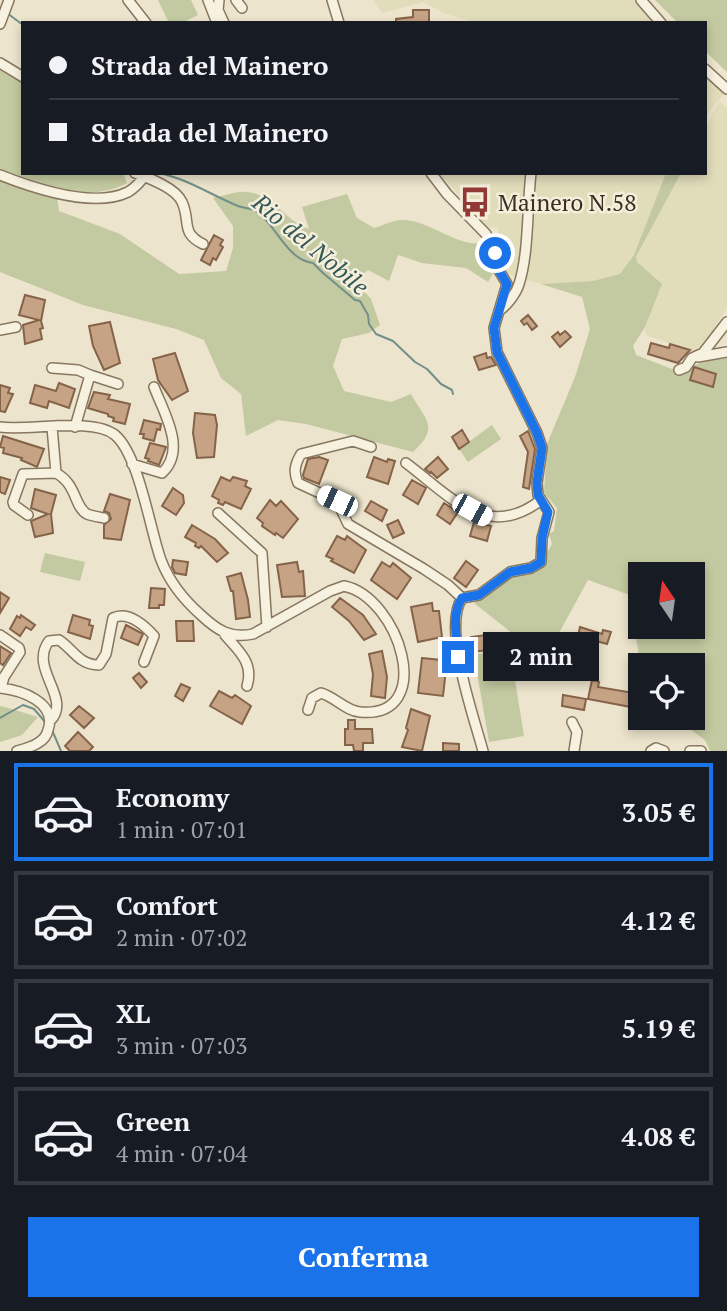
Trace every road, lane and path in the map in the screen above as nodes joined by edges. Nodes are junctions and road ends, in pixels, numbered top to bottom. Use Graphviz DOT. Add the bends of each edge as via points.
graph roads {
  1 [pos="128,0"];
  2 [pos="208,0"];
  3 [pos="219,0"];
  4 [pos="330,0"];
  5 [pos="640,0"];
  6 [pos="144,21"];
  7 [pos="216,21"];
  8 [pos="223,21"];
  9 [pos="333,21"];
  10 [pos="339,21"];
  11 [pos="659,21"];
  12 [pos="0,63"];
  13 [pos="707,71"];
  14 [pos="21,76"];
  15 [pos="727,89"];
  16 [pos="0,175"];
  17 [pos="146,175"];
  18 [pos="433,175"];
  19 [pos="531,175"];
  20 [pos="203,244"];
  21 [pos="498,311"];
  22 [pos="727,322"];
  23 [pos="16,327"];
  24 [pos="0,330"];
  25 [pos="727,352"];
  26 [pos="692,358"];
  27 [pos="52,368"];
  28 [pos="679,369"];
  29 [pos="90,375"];
  30 [pos="118,384"];
  31 [pos="154,387"];
  32 [pos="0,426"];
  33 [pos="52,427"];
  34 [pos="75,427"];
  35 [pos="371,447"];
  36 [pos="406,463"];
  37 [pos="132,464"];
  38 [pos="56,473"];
  39 [pos="541,500"];
  40 [pos="218,513"];
  41 [pos="28,515"];
  42 [pos="104,518"];
  43 [pos="462,598"];
  44 [pos="267,627"];
  45 [pos="224,633"];
  46 [pos="0,635"];
  47 [pos="144,662"];
  48 [pos="247,686"];
  49 [pos="0,688"];
  50 [pos="308,710"];
  51 [pos="572,722"];
  52 [pos="49,724"];
  53 [pos="17,751"];
  54 [pos="483,751"];
  55 [pos="574,751"];
  56 [pos="651,751"];
  57 [pos="664,751"];
  58 [pos="690,751"];
  59 [pos="701,751"];
  1 -- 6 [label="street"];
  2 -- 7 [label="street"];
  3 -- 8 [label="street"];
  4 -- 9 [label="street" via="327,6"];
  4 -- 10 [label="street"];
  5 -- 11 [label="street"];
  12 -- 14 [label="street"];
  13 -- 15 [label="street"];
  16 -- 17 [label="street" via="83,197 129,192"];
  17 -- 20 [label="street" via="178,195 189,234"];
  18 -- 21 [label="street" via="486,234 507,284"];
  19 -- 21 [label="street" via="519,286"];
  21 -- 39 [label="street" via="494,328 497,352 542,448 537,483"];
  22 -- 26 [label="street" via="703,353"];
  23 -- 24 [label="street"];
  25 -- 26 [label="street"];
  26 -- 28 [label="street"];
  27 -- 29 [label="street"];
  29 -- 30 [label="street"];
  29 -- 34 [label="street"];
  31 -- 37 [label="street" via="175,446 162,473"];
  32 -- 33 [label="street"];
  33 -- 34 [label="street"];
  33 -- 38 [label="street"];
  34 -- 37 [label="street" via="98,428 115,435"];
  35 -- 43 [label="street" via="353,441 301,454 295,468 298,483 337,501 348,524 424,569"];
  36 -- 39 [label="street" via="485,517 518,515"];
  37 -- 45 [label="street" via="168,576 189,604"];
  38 -- 41 [label="street" via="23,474 13,502"];
  38 -- 42 [label="street" via="71,485 80,509"];
  39 -- 43 [label="street" via="548,512 541,562 510,572 479,595"];
  40 -- 44 [label="street" via="262,553"];
  43 -- 54 [label="street" via="455,621 458,657"];
  44 -- 45 [label="street" via="241,637"];
  44 -- 50 [label="street" via="344,586 371,602 392,628 405,660 405,678 390,705 356,712 321,693 312,698"];
  45 -- 48 [label="street" via="246,659"];
  46 -- 49 [label="street" via="20,652"];
  47 -- 52 [label="street" via="154,636 123,616 113,618 106,654 99,665 86,664 59,640 49,640 43,661 58,705"];
  49 -- 52 [label="street" via="14,689 41,702 48,711"];
  51 -- 55 [label="street" via="577,732"];
  52 -- 53 [label="street" via="39,743"];
  56 -- 57 [label="street"];
  58 -- 59 [label="street"];
}
